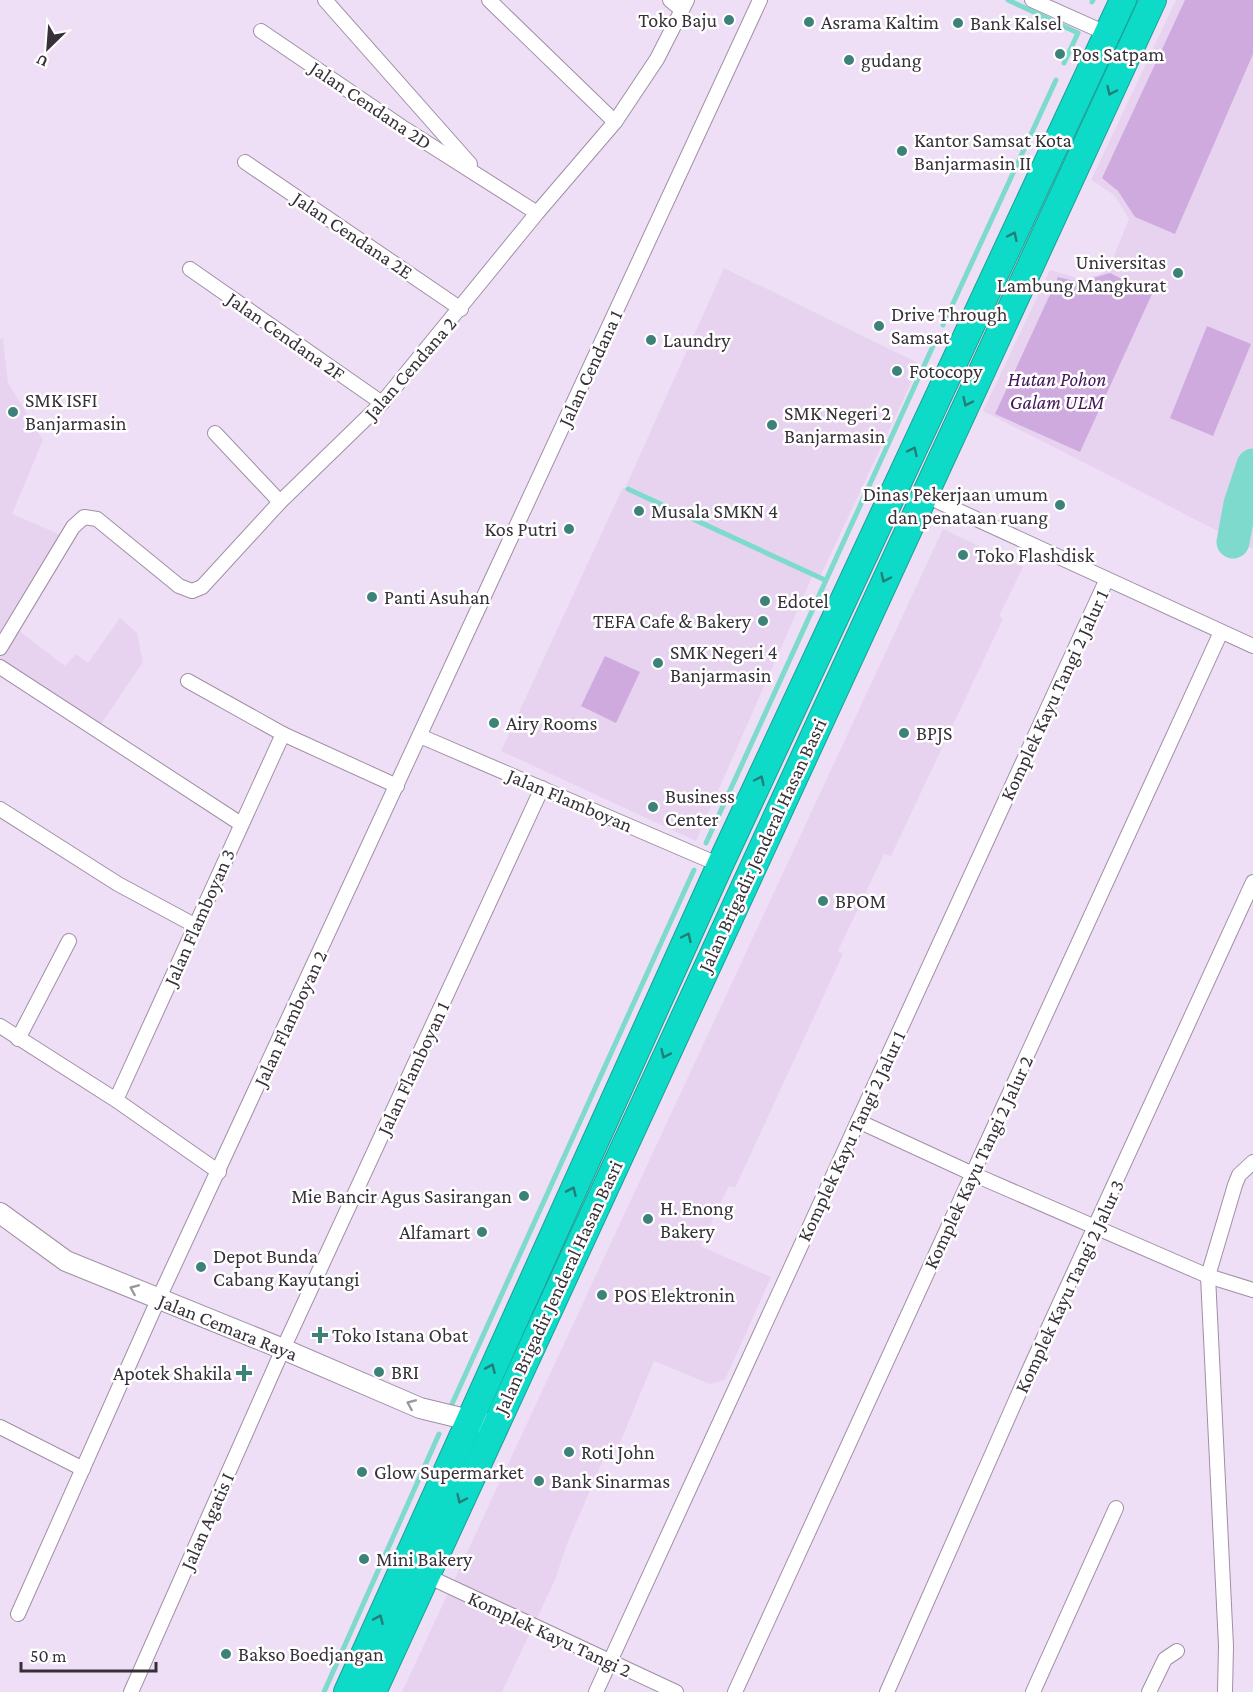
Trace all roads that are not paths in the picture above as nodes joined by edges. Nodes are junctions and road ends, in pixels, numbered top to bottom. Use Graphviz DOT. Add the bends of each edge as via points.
graph roads {
  1 [pos="325,0"];
  2 [pos="489,0"];
  3 [pos="670,0"];
  4 [pos="760,0"];
  5 [pos="1032,0"];
  6 [pos="1123,0"];
  7 [pos="1153,0"];
  8 [pos="684,5"];
  9 [pos="261,31"];
  10 [pos="1108,34"];
  11 [pos="615,122"];
  12 [pos="245,162"];
  13 [pos="481,177"];
  14 [pos="537,213"];
  15 [pos="190,269"];
  16 [pos="461,309"];
  17 [pos="382,403"];
  18 [pos="215,432"];
  19 [pos="924,495"];
  20 [pos="280,502"];
  21 [pos="1106,581"];
  22 [pos="1221,632"];
  23 [pos="1253,646"];
  24 [pos="0,648"];
  25 [pos="0,667"];
  26 [pos="188,681"];
  27 [pos="283,734"];
  28 [pos="420,736"];
  29 [pos="397,786"];
  30 [pos="542,788"];
  31 [pos="0,809"];
  32 [pos="241,824"];
  33 [pos="720,865"];
  34 [pos="1253,882"];
  35 [pos="196,926"];
  36 [pos="69,941"];
  37 [pos="672,971"];
  38 [pos="698,983"];
  39 [pos="659,999"];
  40 [pos="685,1011"];
  41 [pos="0,1026"];
  42 [pos="18,1039"];
  43 [pos="116,1100"];
  44 [pos="858,1121"];
  45 [pos="1253,1162"];
  46 [pos="219,1172"];
  47 [pos="972,1174"];
  48 [pos="0,1213"];
  49 [pos="1096,1228"];
  50 [pos="1208,1276"];
  51 [pos="1253,1290"];
  52 [pos="158,1300"];
  53 [pos="283,1349"];
  54 [pos="467,1422"];
  55 [pos="494,1426"];
  56 [pos="0,1427"];
  57 [pos="83,1469"];
  58 [pos="1116,1508"];
  59 [pos="425,1575"];
  60 [pos="18,1614"];
  61 [pos="1177,1651"];
  62 [pos="610,1661"];
  63 [pos="131,1692"];
  64 [pos="346,1692"];
  65 [pos="373,1692"];
  66 [pos="596,1692"];
  67 [pos="676,1692"];
  68 [pos="735,1692"];
  69 [pos="887,1692"];
  70 [pos="1033,1692"];
  71 [pos="1149,1692"];
  72 [pos="1226,1692"];
  1 -- 13 [label="street, Jalan Cendana 2D"];
  2 -- 11 [label="street"];
  3 -- 8 [label="street"];
  4 -- 28 [label="street, Jalan Cendana 1"];
  5 -- 10 [label="street"];
  6 -- 10 [label="highway, Jalan Brigadir Jenderal Hasan Basri"];
  7 -- 19 [label="highway, Jalan Brigadir Jenderal Hasan Basri, one-way"];
  8 -- 11 [label="street, Jalan Cendana 2" via="639,90"];
  9 -- 13 [label="street, Jalan Cendana 2D"];
  33 -- 10 [label="highway, Jalan Brigadir Jenderal Hasan Basri, one-way"];
  11 -- 14 [label="street, Jalan Cendana 2"];
  12 -- 16 [label="street, Jalan Cendana 2E"];
  13 -- 14 [label="street, Jalan Cendana 2D"];
  14 -- 16 [label="street, Jalan Cendana 2"];
  15 -- 17 [label="street, Jalan Cendana 2F"];
  16 -- 17 [label="street, Jalan Cendana 2"];
  17 -- 20 [label="street, Jalan Cendana 2"];
  18 -- 20 [label="street"];
  19 -- 21 [label="street"];
  19 -- 38 [label="highway, Jalan Brigadir Jenderal Hasan Basri, one-way"];
  20 -- 24 [label="street, Jalan Cendana 2" via="197,591 179,586 97,519 84,517 73,527"];
  21 -- 22 [label="street"];
  21 -- 44 [label="street, Komplek Kayu Tangi 2 Jalur 1"];
  22 -- 23 [label="street"];
  22 -- 47 [label="street, Komplek Kayu Tangi 2 Jalur 2"];
  25 -- 32 [label="street"];
  26 -- 27 [label="street"];
  27 -- 29 [label="street"];
  27 -- 32 [label="street, Jalan Flamboyan 3"];
  28 -- 29 [label="street, Jalan Flamboyan 2"];
  28 -- 30 [label="street, Jalan Flamboyan"];
  29 -- 46 [label="street, Jalan Flamboyan 2"];
  30 -- 33 [label="street, Jalan Flamboyan"];
  30 -- 53 [label="street, Jalan Flamboyan 1"];
  31 -- 35 [label="street" via="118,885"];
  32 -- 35 [label="street, Jalan Flamboyan 3"];
  37 -- 33 [label="highway, Jalan Brigadir Jenderal Hasan Basri, one-way"];
  34 -- 49 [label="street, Komplek Kayu Tangi 2 Jalur 3"];
  35 -- 43 [label="street, Jalan Flamboyan 3"];
  36 -- 42 [label="street"];
  37 -- 38 [label="highway"];
  37 -- 39 [label="highway, Jalan Brigadir Jenderal Hasan Basri"];
  38 -- 40 [label="highway, Jalan Brigadir Jenderal Hasan Basri"];
  39 -- 40 [label="highway"];
  54 -- 39 [label="highway, Jalan Brigadir Jenderal Hasan Basri, one-way"];
  40 -- 55 [label="highway, Jalan Brigadir Jenderal Hasan Basri, one-way"];
  41 -- 42 [label="street"];
  42 -- 43 [label="street"];
  43 -- 46 [label="street"];
  44 -- 47 [label="street"];
  44 -- 62 [label="street, Komplek Kayu Tangi 2 Jalur 1"];
  45 -- 50 [label="street" via="1235,1185"];
  46 -- 52 [label="street, Jalan Flamboyan 2"];
  47 -- 49 [label="street"];
  47 -- 68 [label="street, Komplek Kayu Tangi 2 Jalur 2"];
  52 -- 48 [label="street, Jalan Cemara Raya, one-way" via="66,1261"];
  49 -- 50 [label="street"];
  49 -- 69 [label="street, Komplek Kayu Tangi 2 Jalur 3"];
  50 -- 51 [label="street"];
  50 -- 72 [label="street"];
  52 -- 53 [label="street, Jalan Cemara Raya"];
  52 -- 57 [label="street, Jalan Flamboyan 2"];
  54 -- 53 [label="street, Jalan Cemara Raya, one-way" via="420,1408"];
  53 -- 63 [label="street, Jalan Agatis I"];
  54 -- 55 [label="street, Jalan Cemara Raya"];
  64 -- 54 [label="highway, Jalan Brigadir Jenderal Hasan Basri, one-way"];
  55 -- 59 [label="highway, Jalan Brigadir Jenderal Hasan Basri, one-way"];
  56 -- 57 [label="street"];
  57 -- 60 [label="street, Jalan Flamboyan 2"];
  58 -- 70 [label="street"];
  59 -- 62 [label="street, Komplek Kayu Tangi 2"];
  59 -- 65 [label="highway, Jalan Brigadir Jenderal Hasan Basri"];
  61 -- 71 [label="street" via="1165,1659"];
  62 -- 66 [label="street, Komplek Kayu Tangi 2 Jalur 1"];
  62 -- 67 [label="street, Komplek Kayu Tangi 2"];
}
